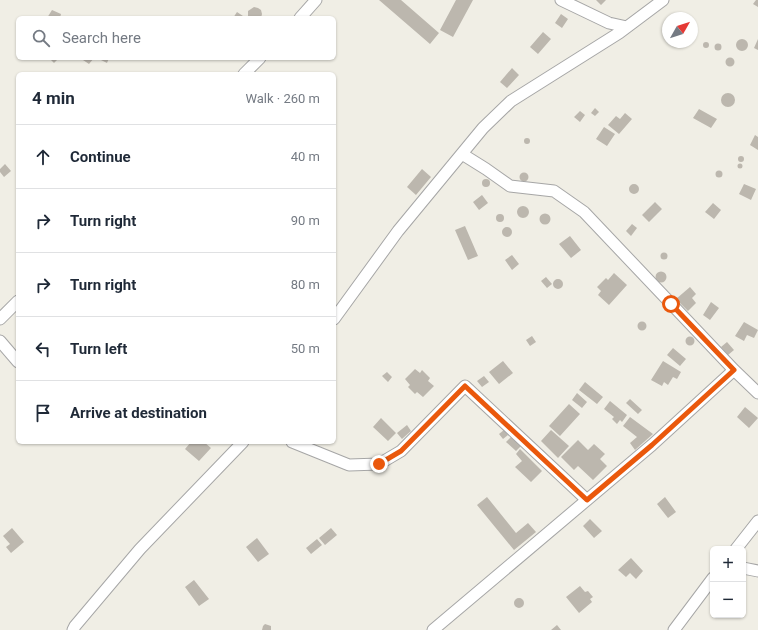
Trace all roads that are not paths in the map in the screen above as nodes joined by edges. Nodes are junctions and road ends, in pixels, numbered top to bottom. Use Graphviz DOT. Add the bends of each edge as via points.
graph roads {
  1 [pos="316,0"];
  2 [pos="560,0"];
  3 [pos="663,0"];
  4 [pos="302,16"];
  5 [pos="627,26"];
  6 [pos="258,60"];
  7 [pos="246,72"];
  8 [pos="462,154"];
  9 [pos="16,303"];
  10 [pos="336,316"];
  11 [pos="0,319"];
  12 [pos="0,341"];
  13 [pos="16,360"];
  14 [pos="734,370"];
  15 [pos="758,393"];
  16 [pos="241,444"];
  17 [pos="297,444"];
  18 [pos="587,500"];
  19 [pos="758,521"];
  20 [pos="738,546"];
  21 [pos="746,569"];
  22 [pos="758,571"];
  23 [pos="710,582"];
  24 [pos="73,630"];
  25 [pos="433,630"];
  26 [pos="674,630"];
  1 -- 4 [label="street"];
  2 -- 5 [label="street" via="609,24"];
  3 -- 5 [label="street"];
  5 -- 8 [label="street" via="511,101 483,128"];
  6 -- 7 [label="street"];
  8 -- 10 [label="street" via="398,231"];
  8 -- 14 [label="street" via="510,186 554,191 584,212"];
  9 -- 11 [label="street"];
  12 -- 13 [label="street"];
  14 -- 15 [label="street"];
  14 -- 18 [label="street"];
  16 -- 24 [label="street" via="140,549"];
  17 -- 18 [label="street" via="349,465 379,464 401,451 465,386"];
  18 -- 25 [label="street"];
  19 -- 20 [label="street"];
  21 -- 22 [label="street"];
  23 -- 26 [label="street"];
}
